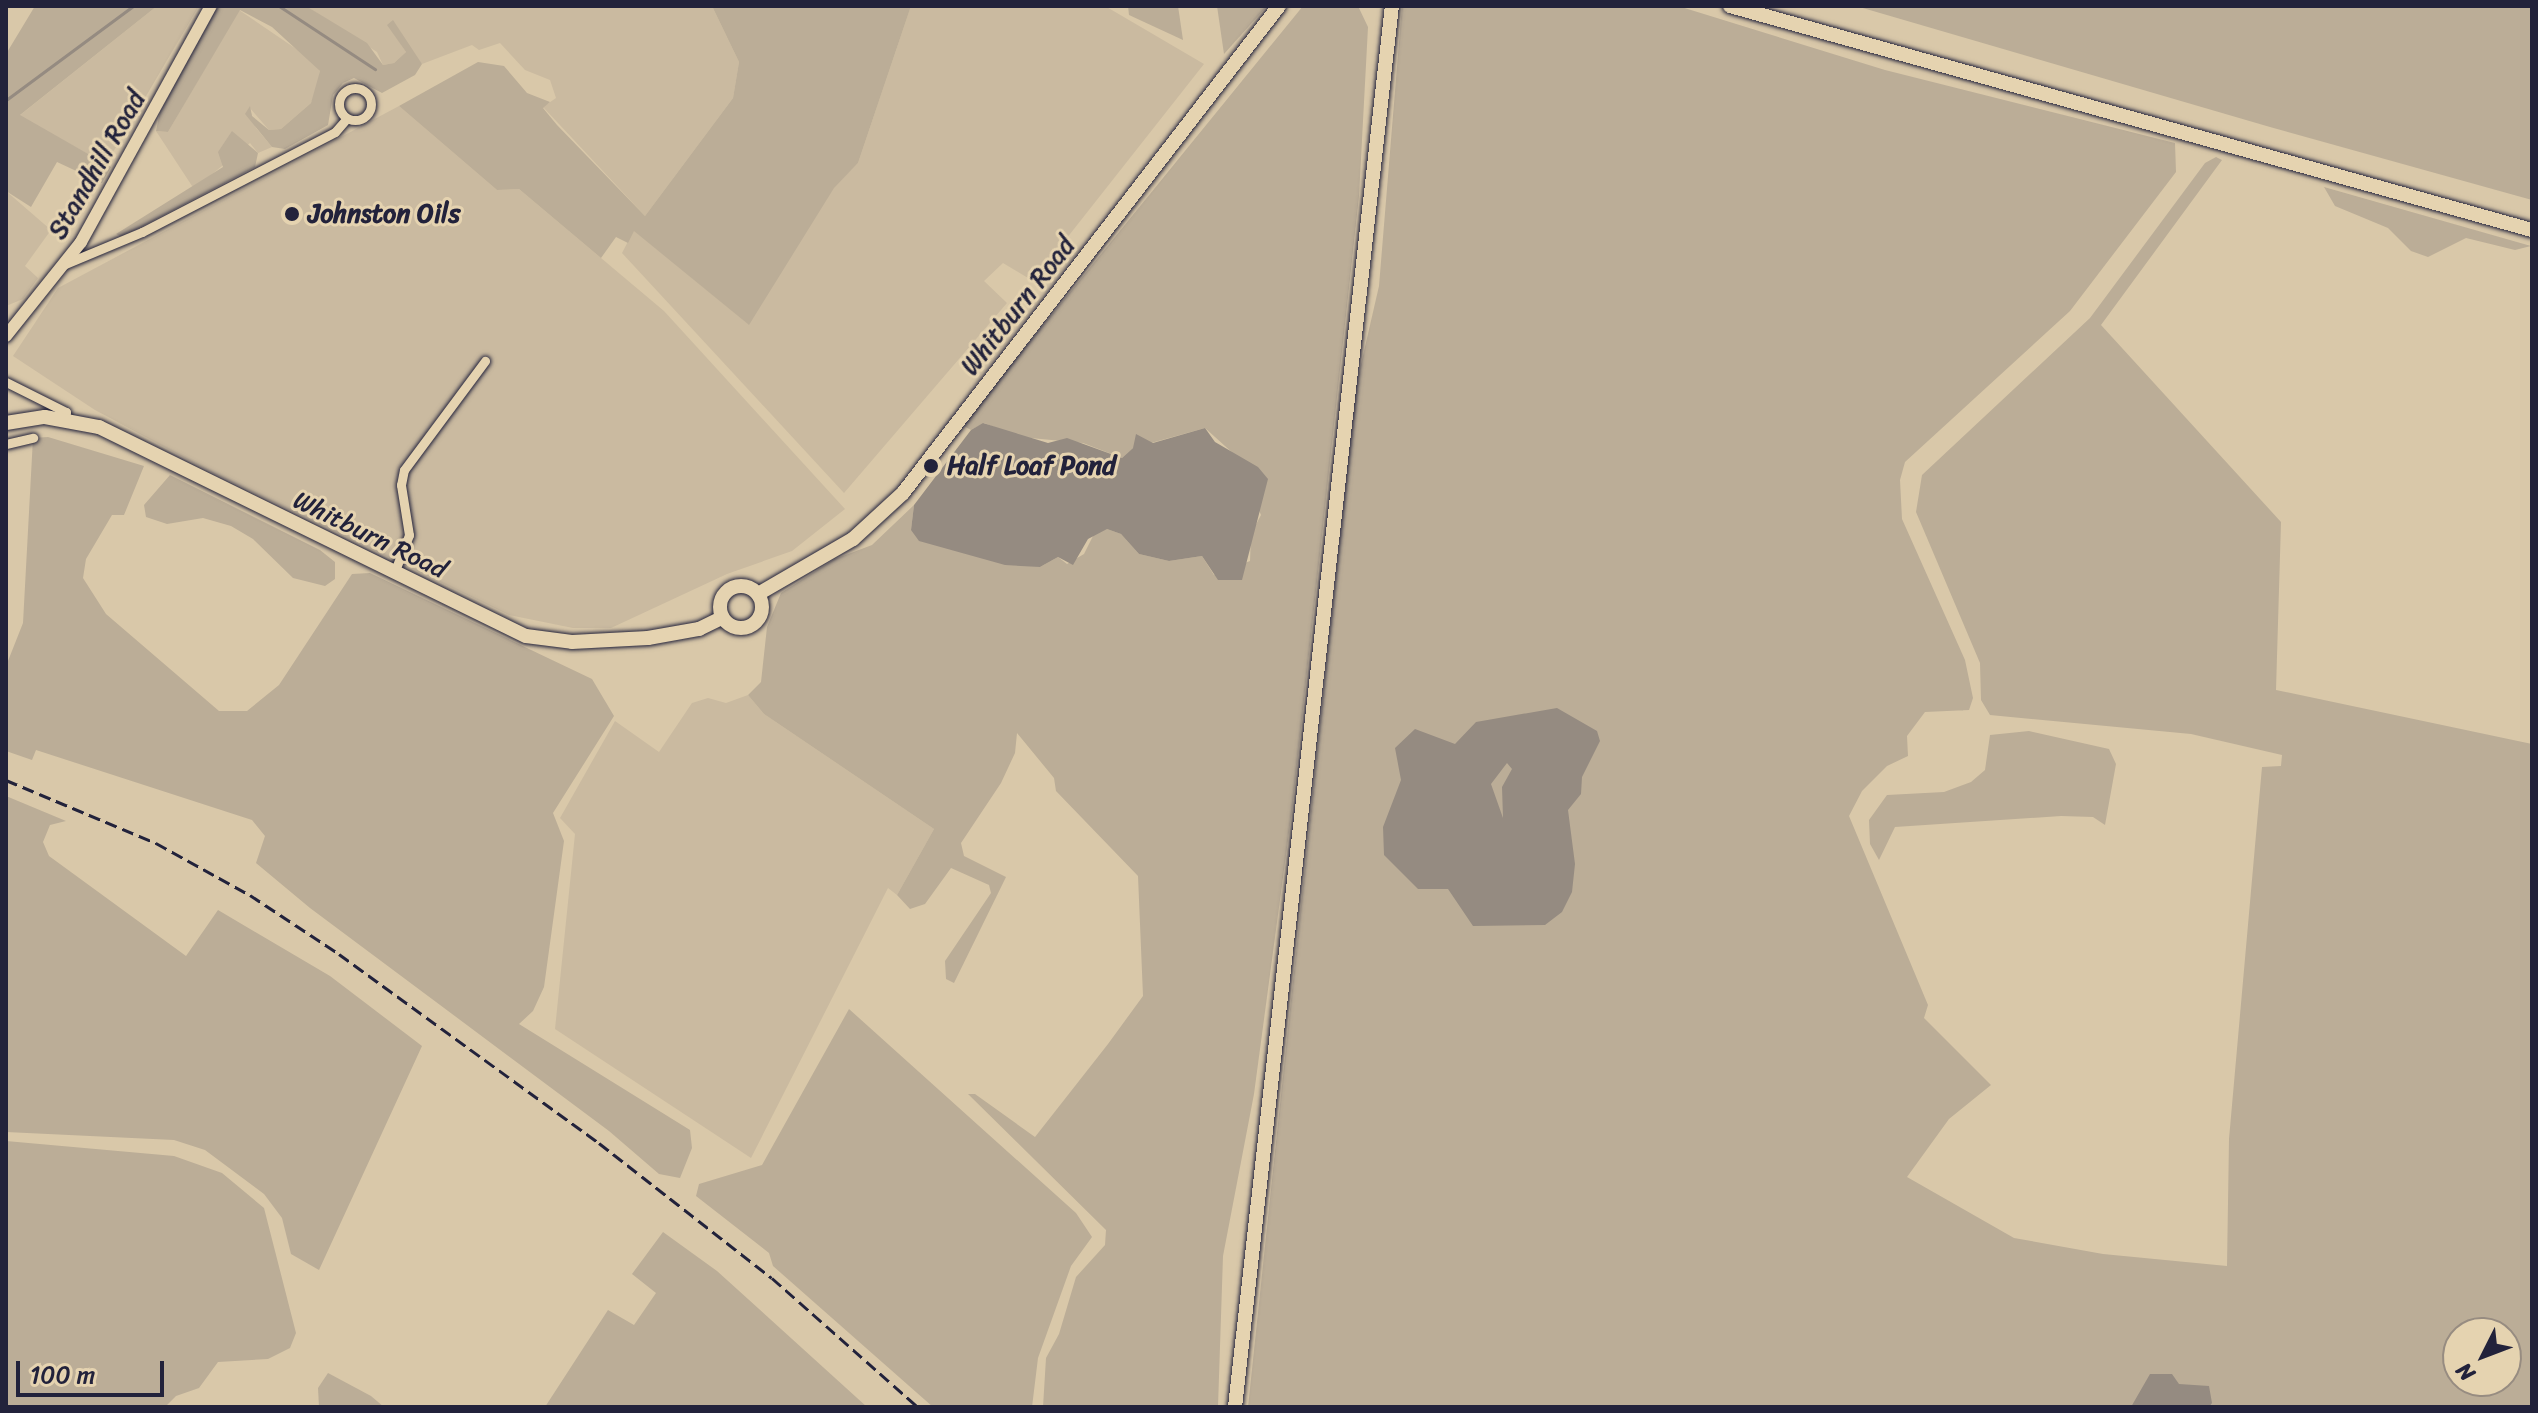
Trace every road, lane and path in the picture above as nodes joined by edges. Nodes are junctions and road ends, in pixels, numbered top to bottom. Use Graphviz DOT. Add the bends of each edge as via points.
graph roads {
  1 [pos="211,6"];
  2 [pos="1279,6"];
  3 [pos="1381,6"];
  4 [pos="1392,6"];
  5 [pos="1730,6"];
  6 [pos="1386,51"];
  7 [pos="347,118"];
  8 [pos="2532,230"];
  9 [pos="65,264"];
  10 [pos="6,336"];
  11 [pos="485,361"];
  12 [pos="6,382"];
  13 [pos="65,418"];
  14 [pos="6,423"];
  15 [pos="33,438"];
  16 [pos="6,444"];
  17 [pos="394,573"];
  18 [pos="758,594"];
  19 [pos="722,618"];
  20 [pos="1235,1407"];
  1 -- 9 [label="street, Standhill Road"];
  2 -- 18 [label="main road, Whitburn Road" via="903,493 853,539"];
  3 -- 6 [label="main road"];
  4 -- 6 [label="main road"];
  5 -- 8 [label="main road"];
  6 -- 20 [label="main road"];
  7 -- 9 [label="street" via="335,132 142,232"];
  9 -- 10 [label="street, Standhill Road"];
  11 -- 17 [label="street" via="404,470 401,485 409,535"];
  12 -- 13 [label="street" via="66,412"];
  13 -- 14 [label="main road, Whitburn Road"];
  13 -- 17 [label="main road, Whitburn Road" via="99,427"];
  15 -- 16 [label="street"];
  17 -- 19 [label="main road, Whitburn Road" via="505,629 551,641 673,635"];
  18 -- 19 [label="main road" via="743,586 727,591 720,602"];
  18 -- 19 [label="main road" via="761,615 751,627 737,629"];
}
